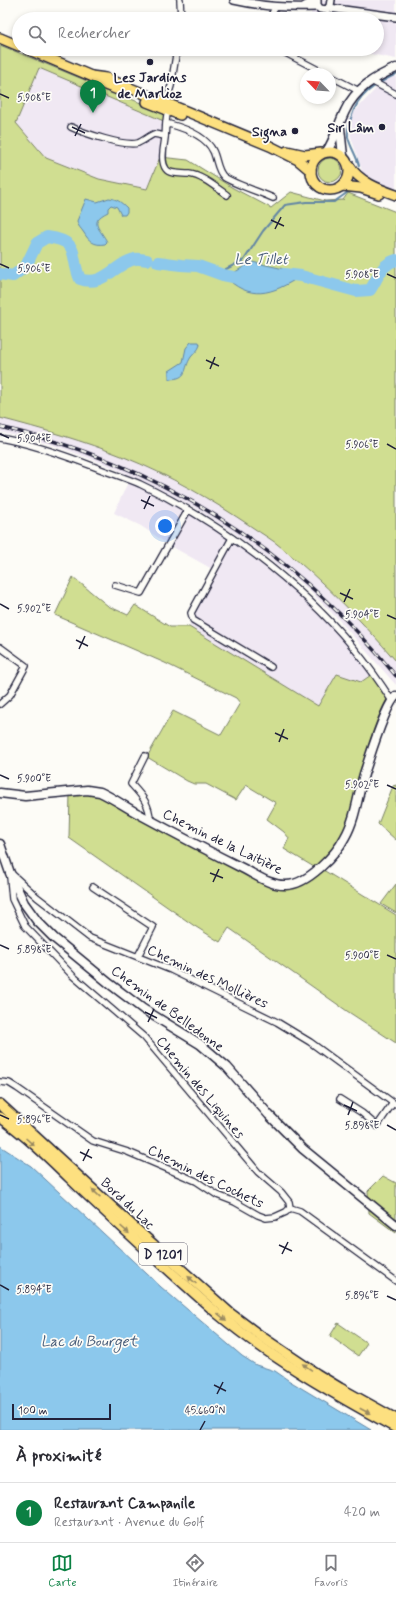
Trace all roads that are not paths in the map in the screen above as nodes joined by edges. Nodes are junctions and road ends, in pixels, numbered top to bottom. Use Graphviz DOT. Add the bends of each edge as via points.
graph roads {
  1 [pos="180,0"];
  2 [pos="234,0"];
  3 [pos="331,0"];
  4 [pos="317,3"];
  5 [pos="275,8"];
  6 [pos="329,8"];
  7 [pos="343,10"];
  8 [pos="181,12"];
  9 [pos="273,12"];
  10 [pos="361,12"];
  11 [pos="384,15"];
  12 [pos="396,16"];
  13 [pos="0,38"];
  14 [pos="12,43"];
  15 [pos="44,56"];
  16 [pos="175,56"];
  17 [pos="291,56"];
  18 [pos="314,68"];
  19 [pos="396,68"];
  20 [pos="336,79"];
  21 [pos="376,83"];
  22 [pos="359,91"];
  23 [pos="396,94"];
  24 [pos="167,106"];
  25 [pos="340,125"];
  26 [pos="166,126"];
  27 [pos="71,127"];
  28 [pos="165,136"];
  29 [pos="246,137"];
  30 [pos="270,146"];
  31 [pos="324,152"];
  32 [pos="343,156"];
  33 [pos="349,165"];
  34 [pos="311,171"];
  35 [pos="342,186"];
  36 [pos="227,195"];
  37 [pos="396,195"];
  38 [pos="273,198"];
  39 [pos="396,201"];
  40 [pos="0,438"];
  41 [pos="188,510"];
  42 [pos="232,538"];
  43 [pos="115,585"];
  44 [pos="0,646"];
  45 [pos="271,667"];
  46 [pos="394,698"];
  47 [pos="0,704"];
  48 [pos="145,756"];
  49 [pos="0,793"];
  50 [pos="150,820"];
  51 [pos="0,844"];
  52 [pos="10,872"];
  53 [pos="93,887"];
  54 [pos="138,956"];
  55 [pos="0,1082"];
  56 [pos="340,1099"];
  57 [pos="0,1104"];
  58 [pos="394,1104"];
  59 [pos="0,1117"];
  60 [pos="290,1208"];
  61 [pos="396,1225"];
  62 [pos="396,1281"];
  63 [pos="337,1391"];
  64 [pos="396,1419"];
  65 [pos="396,1428"];
  1 -- 8 [label="street"];
  2 -- 5 [label="street"];
  3 -- 6 [label="street"];
  3 -- 7 [label="street"];
  4 -- 5 [label="street" via="301,7"];
  4 -- 6 [label="street" via="322,10"];
  5 -- 9 [label="street"];
  6 -- 7 [label="street"];
  7 -- 10 [label="street"];
  11 -- 12 [label="street"];
  13 -- 14 [label="main road"];
  15 -- 24 [label="main road" via="91,76 105,85"];
  16 -- 24 [label="street"];
  17 -- 18 [label="street"];
  19 -- 21 [label="main road"];
  20 -- 22 [label="street"];
  21 -- 22 [label="main road"];
  21 -- 23 [label="street"];
  22 -- 25 [label="main road" via="344,111"];
  24 -- 26 [label="street"];
  24 -- 29 [label="main road" via="179,108"];
  24 -- 29 [label="main road" via="210,127"];
  25 -- 31 [label="main road"];
  25 -- 32 [label="main road"];
  26 -- 28 [label="street"];
  26 -- 38 [label="street" via="175,126 205,140 224,177"];
  27 -- 28 [label="street" via="94,136 128,143 138,143 154,134"];
  28 -- 36 [label="street" via="163,158 166,169 198,177"];
  29 -- 30 [label="main road"];
  30 -- 31 [label="main road" via="305,155"];
  30 -- 34 [label="main road" via="298,160"];
  31 -- 32 [label="main road"];
  31 -- 34 [label="main road" via="314,160"];
  32 -- 33 [label="main road"];
  33 -- 35 [label="main road" via="348,177"];
  33 -- 37 [label="main road" via="364,181"];
  34 -- 35 [label="main road" via="314,182 324,189"];
  35 -- 39 [label="main road" via="361,188"];
  40 -- 41 [label="street" via="26,442 140,484"];
  41 -- 42 [label="street"];
  41 -- 43 [label="street" via="141,593"];
  42 -- 45 [label="street" via="191,613 193,620"];
  42 -- 46 [label="street" via="273,569 334,625"];
  44 -- 47 [label="street" via="26,666 10,695"];
  46 -- 50 [label="main road, Chemin de la Laitière" via="375,741 346,836 326,862 297,882 276,884"];
  48 -- 50 [label="street" via="131,784 148,804"];
  49 -- 50 [label="main road, Chemin de la Laitière" via="25,796 94,790"];
  51 -- 52 [label="main road, Chemin de Belledonne"];
  52 -- 54 [label="street, Chemin des Mollières" via="37,897 90,938"];
  52 -- 60 [label="street, Chemin des Liquines" via="12,899 25,926 73,976 144,1037 258,1172 284,1196"];
  52 -- 61 [label="main road, Chemin de Belledonne" via="24,903 54,938 143,1009 200,1044 227,1067 302,1149"];
  53 -- 54 [label="street" via="153,927"];
  54 -- 58 [label="street, Chemin des Mollières" via="277,1022 310,1042"];
  55 -- 60 [label="street, Chemin des Cochets" via="9,1083 97,1142 128,1152 196,1181 217,1195 258,1215 266,1218 275,1217"];
  56 -- 58 [label="street" via="377,1126"];
  63 -- 57 [label="main road, Bord du Lac / D 1201, one-way" via="214,1300"];
  59 -- 63 [label="main road, Bord du Lac / D 1201, one-way" via="30,1141 218,1314 257,1344"];
  60 -- 62 [label="street" via="300,1211"];
  63 -- 64 [label="main road, D 1201"];
  63 -- 65 [label="main road, D 1201, one-way"];
}
